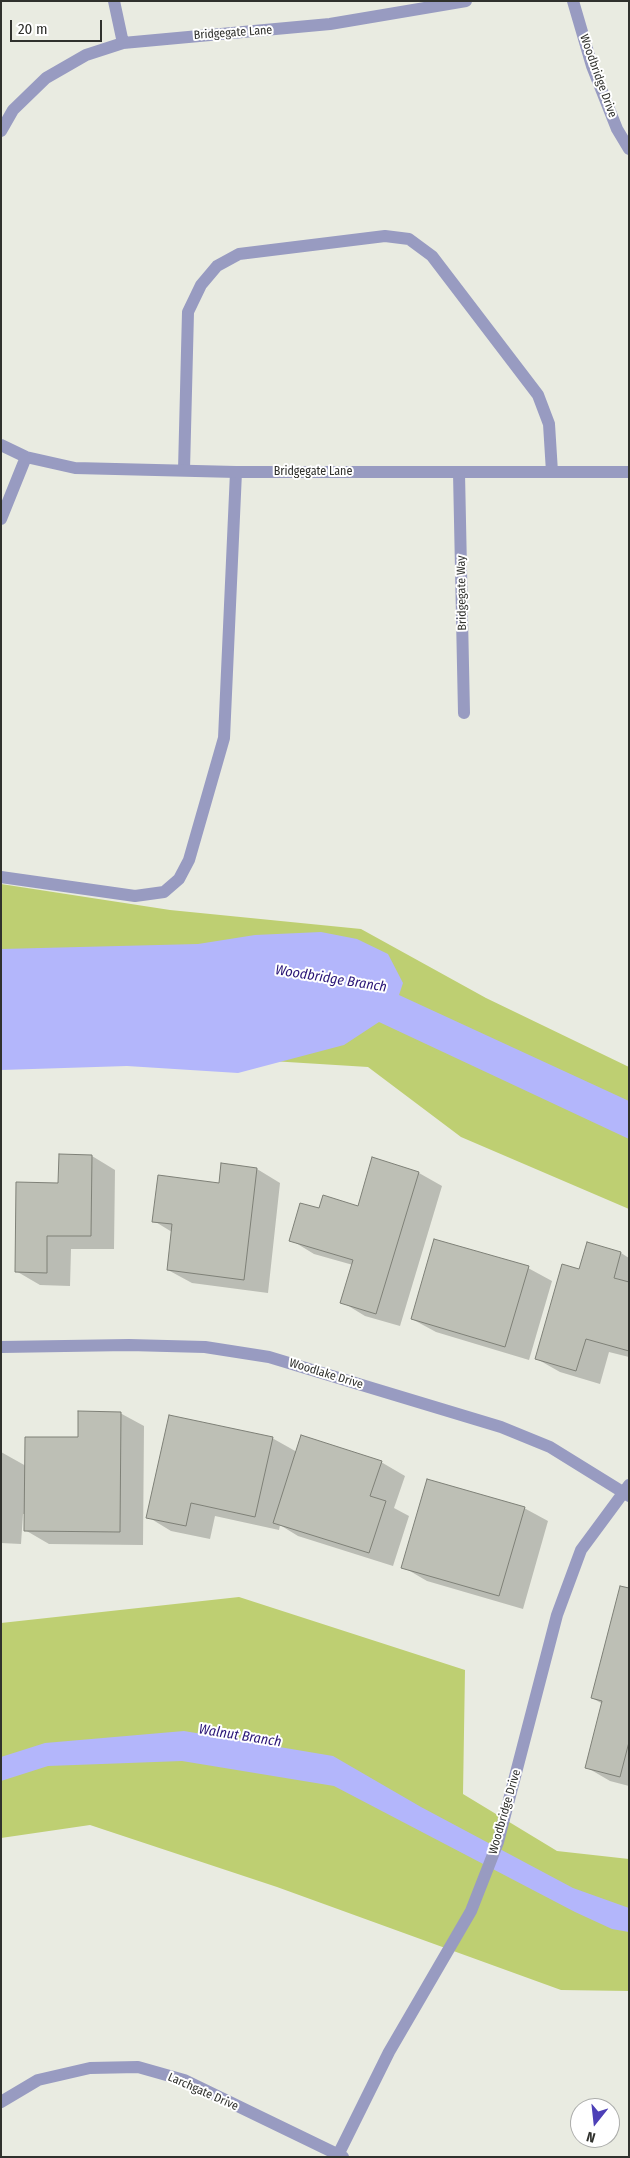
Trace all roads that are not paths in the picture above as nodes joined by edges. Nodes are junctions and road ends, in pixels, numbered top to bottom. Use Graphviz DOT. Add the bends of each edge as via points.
graph roads {
  1 [pos="114,1"];
  2 [pos="466,1"];
  3 [pos="573,1"];
  4 [pos="123,42"];
  5 [pos="1,131"];
  6 [pos="629,149"];
  7 [pos="1,444"];
  8 [pos="26,457"];
  9 [pos="184,470"];
  10 [pos="236,472"];
  11 [pos="552,472"];
  12 [pos="629,472"];
  13 [pos="459,473"];
  14 [pos="1,519"];
  15 [pos="464,712"];
  16 [pos="1,877"];
  17 [pos="1,1347"];
  18 [pos="627,1491"];
  19 [pos="1,2102"];
  20 [pos="340,2156"];
  1 -- 4 [label="street"];
  2 -- 4 [label="street, Bridgegate Lane" via="330,24"];
  3 -- 6 [label="street, Woodbridge Drive" via="592,66"];
  4 -- 5 [label="street, Bridgegate Lane" via="86,55 46,78 13,110"];
  7 -- 8 [label="street, Bridgegate Lane"];
  8 -- 9 [label="street, Bridgegate Lane" via="75,468"];
  8 -- 14 [label="street"];
  9 -- 10 [label="street, Bridgegate Lane"];
  9 -- 11 [label="street" via="188,312 201,285 217,266 239,254 385,236 410,239 432,256 538,396 548,424"];
  10 -- 13 [label="street, Bridgegate Lane"];
  10 -- 16 [label="street" via="224,738 189,860 180,879 164,892 135,896"];
  11 -- 12 [label="street, Bridgegate Lane"];
  11 -- 13 [label="street, Bridgegate Lane"];
  13 -- 15 [label="street, Bridgegate Way"];
  17 -- 18 [label="street, Woodlake Drive" via="205,1347 269,1357 501,1427 550,1447"];
  18 -- 20 [label="street, Woodbridge Drive" via="581,1550 557,1615 498,1842 471,1911 389,2052"];
  19 -- 20 [label="street, Larchgate Drive" via="38,2080 90,2068 138,2067 184,2080"];
}
